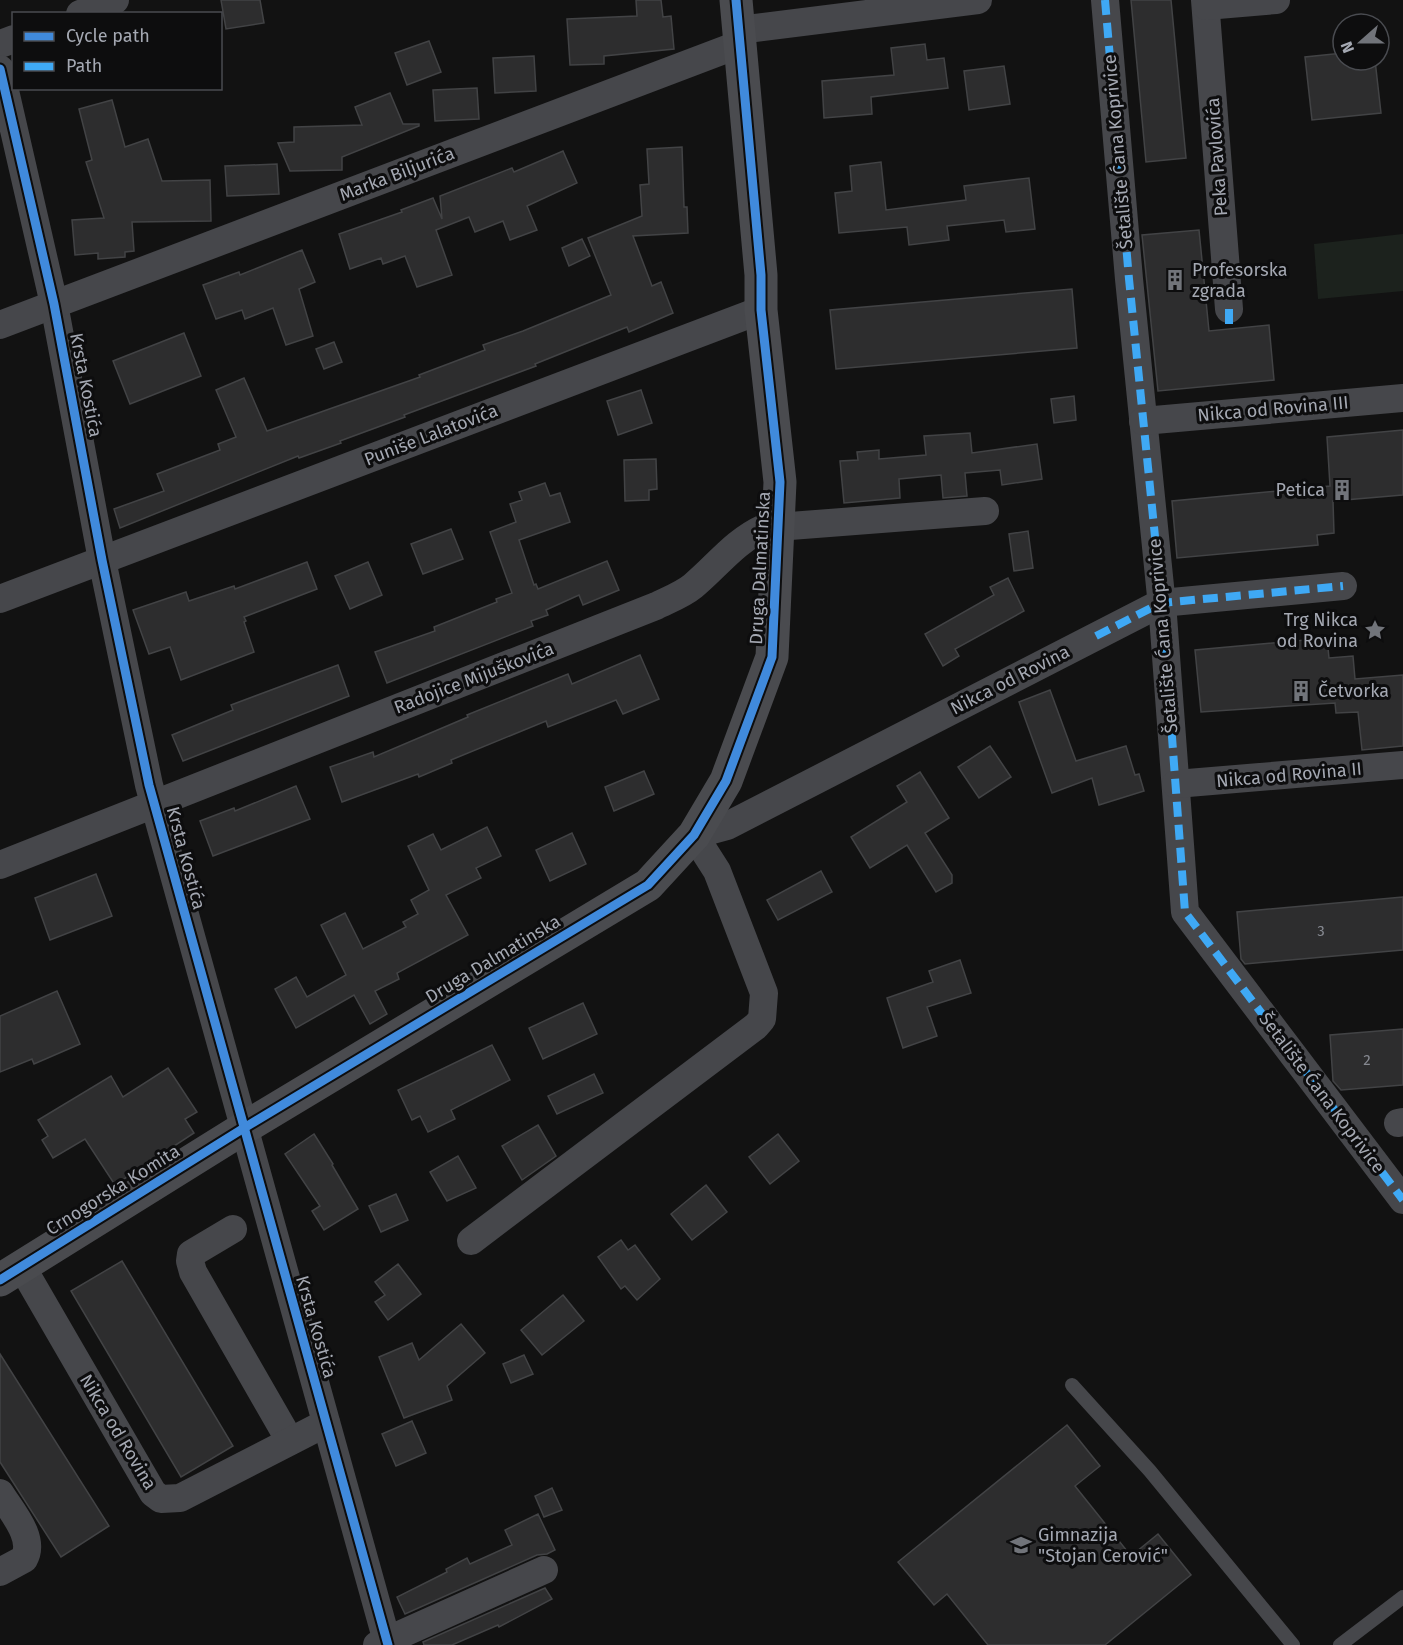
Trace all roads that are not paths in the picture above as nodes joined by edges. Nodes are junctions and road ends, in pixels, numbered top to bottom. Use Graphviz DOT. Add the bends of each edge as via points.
graph roads {
  1 [pos="115,0"];
  2 [pos="978,0"];
  3 [pos="1105,0"];
  4 [pos="1276,0"];
  5 [pos="1206,3"];
  6 [pos="85,12"];
  7 [pos="738,25"];
  8 [pos="0,69"];
  9 [pos="54,304"];
  10 [pos="1229,309"];
  11 [pos="761,310"];
  12 [pos="0,325"];
  13 [pos="1403,398"];
  14 [pos="1143,421"];
  15 [pos="985,511"];
  16 [pos="778,525"];
  17 [pos="102,560"];
  18 [pos="1343,586"];
  19 [pos="0,599"];
  20 [pos="1161,603"];
  21 [pos="1403,765"];
  22 [pos="1176,784"];
  23 [pos="154,804"];
  24 [pos="694,835"];
  25 [pos="0,865"];
  26 [pos="244,1128"];
  27 [pos="1403,1200"];
  28 [pos="233,1229"];
  29 [pos="471,1242"];
  30 [pos="11,1274"];
  31 [pos="1072,1385"];
  32 [pos="326,1423"];
  33 [pos="290,1441"];
  34 [pos="0,1493"];
  35 [pos="544,1570"];
  36 [pos="0,1572"];
  37 [pos="1403,1597"];
  38 [pos="384,1644"];
  39 [pos="1293,1645"];
  40 [pos="1340,1645"];
  1 -- 6 [label="street"];
  2 -- 7 [label="street, Marka Biljurića"];
  3 -- 14 [label="street, Šetalište Ćana Koprivice"];
  4 -- 5 [label="street, Peka Pavlovića"];
  5 -- 10 [label="street, Peka Pavlovića"];
  7 -- 9 [label="street, Marka Biljurića"];
  7 -- 11 [label="street, Druga Dalmatinska"];
  8 -- 9 [label="street, Krsta Kostića"];
  9 -- 12 [label="street, Marka Biljurića"];
  9 -- 17 [label="street, Krsta Kostića"];
  11 -- 16 [label="street, Druga Dalmatinska" via="780,482"];
  11 -- 17 [label="street, Puniše Lalatovića"];
  13 -- 14 [label="street, Nikca od Rovina III"];
  14 -- 20 [label="street, Šetalište Ćana Koprivice"];
  15 -- 16 [label="street, Radojice Mijuškovića"];
  16 -- 23 [label="street, Radojice Mijuškovića" via="751,534 690,589 656,606"];
  16 -- 24 [label="street, Druga Dalmatinska" via="772,657 726,781"];
  17 -- 19 [label="street, Puniše Lalatovića"];
  17 -- 23 [label="street, Krsta Kostića"];
  18 -- 20 [label="street, Nikca od Rovina"];
  20 -- 22 [label="street, Šetalište Ćana Koprivice"];
  20 -- 24 [label="street, Nikca od Rovina" via="727,826"];
  21 -- 22 [label="street, Nikca od Rovina II"];
  22 -- 27 [label="street, Šetalište Ćana Koprivice" via="1185,912"];
  23 -- 25 [label="street, Radojice Mijuškovića"];
  23 -- 26 [label="street, Krsta Kostića"];
  24 -- 26 [label="street, Druga Dalmatinska" via="648,885"];
  24 -- 29 [label="street" via="717,871 764,993 762,1019"];
  26 -- 30 [label="street, Crnogorska Komita"];
  26 -- 32 [label="street, Krsta Kostića"];
  28 -- 33 [label="street" via="191,1254 190,1261"];
  30 -- 33 [label="street, Nikca od Rovina" via="153,1493 161,1499 180,1498"];
  31 -- 39 [label="lane" via="1150,1471"];
  32 -- 33 [label="street, Nikca od Rovina"];
  32 -- 38 [label="street, Krsta Kostića"];
  34 -- 36 [label="street" via="27,1537 28,1548 24,1559"];
  35 -- 38 [label="street"];
  37 -- 40 [label="lane"];
}
